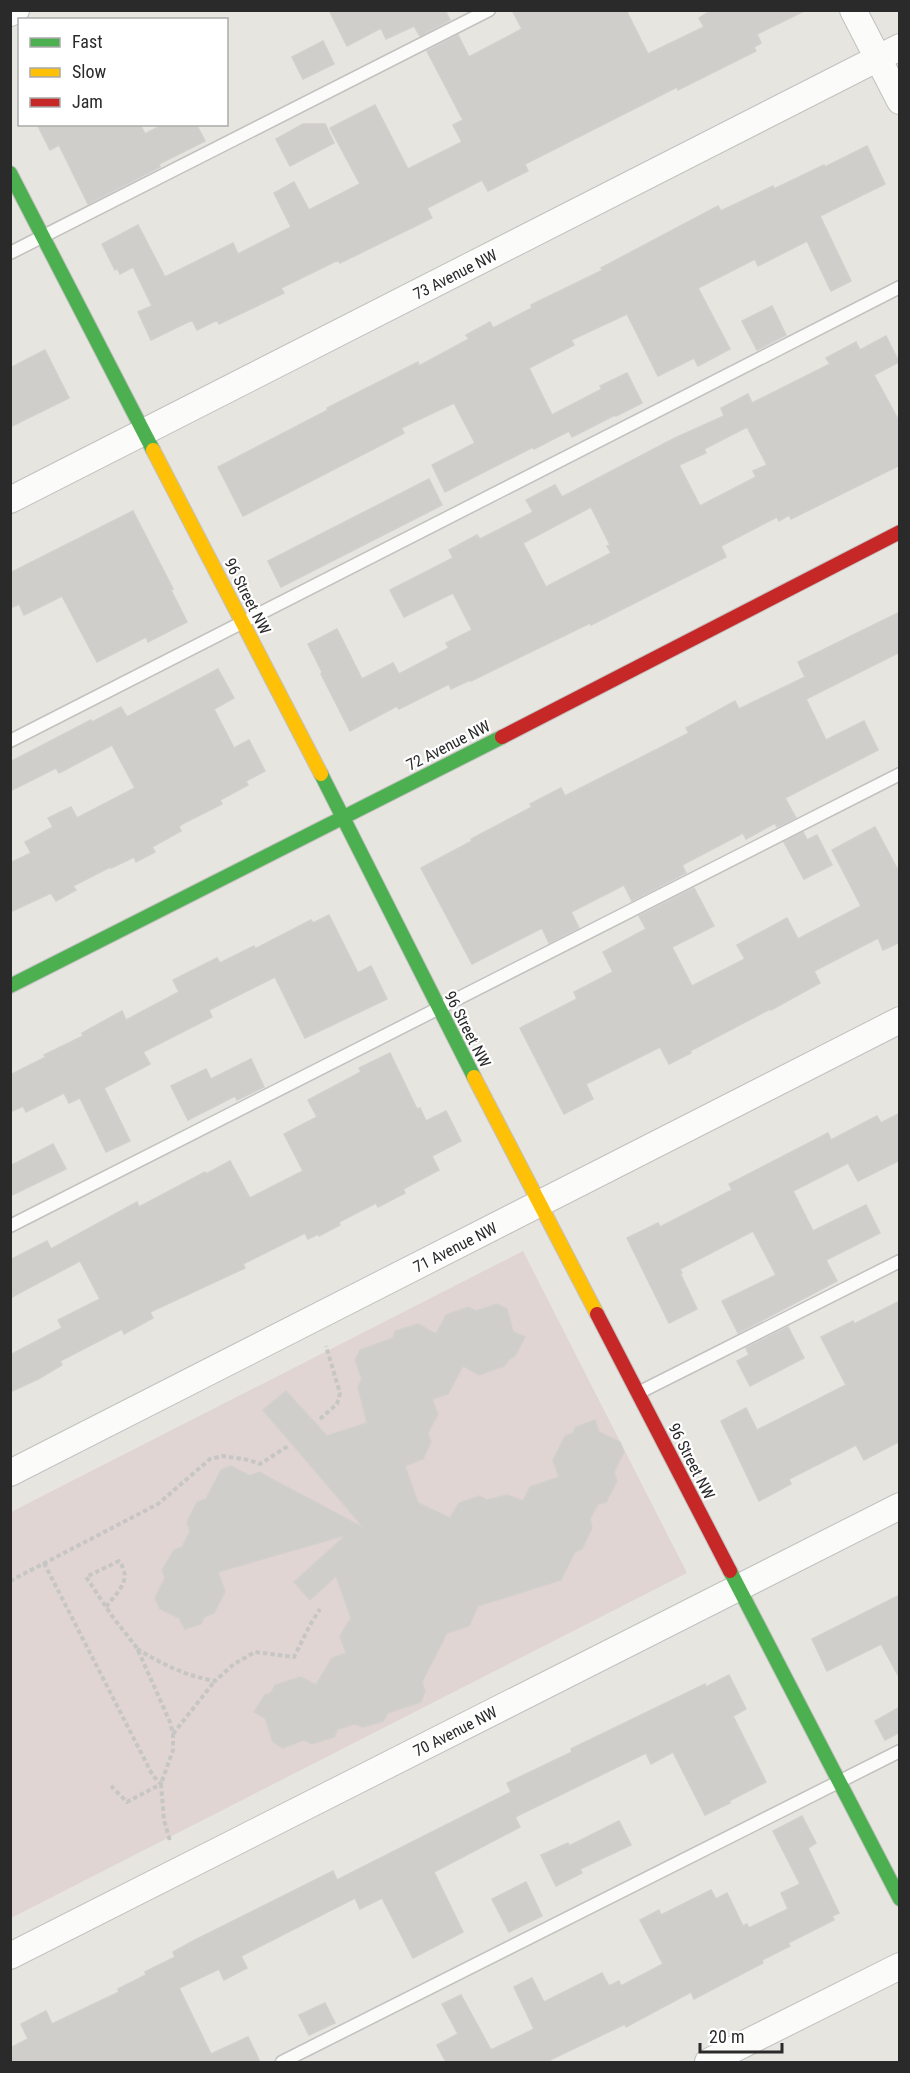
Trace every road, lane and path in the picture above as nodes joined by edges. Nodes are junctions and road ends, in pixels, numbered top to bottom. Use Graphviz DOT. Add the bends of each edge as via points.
graph roads {
  1 [pos="16,10"];
  2 [pos="489,10"];
  3 [pos="853,10"];
  4 [pos="10,14"];
  5 [pos="889,52"];
  6 [pos="900,100"];
  7 [pos="10,174"];
  8 [pos="43,237"];
  9 [pos="10,254"];
  10 [pos="900,287"];
  11 [pos="144,433"];
  12 [pos="10,500"];
  13 [pos="900,532"];
  14 [pos="243,623"];
  15 [pos="10,741"];
  16 [pos="900,774"];
  17 [pos="344,818"];
  18 [pos="10,986"];
  19 [pos="438,1008"];
  20 [pos="900,1020"];
  21 [pos="540,1204"];
  22 [pos="10,1226"];
  23 [pos="900,1261"];
  24 [pos="326,1346"];
  25 [pos="639,1393"];
  26 [pos="320,1419"];
  27 [pos="288,1446"];
  28 [pos="10,1473"];
  29 [pos="900,1506"];
  30 [pos="44,1563"];
  31 [pos="10,1581"];
  32 [pos="738,1588"];
  33 [pos="106,1607"];
  34 [pos="320,1609"];
  35 [pos="137,1648"];
  36 [pos="215,1681"];
  37 [pos="173,1734"];
  38 [pos="900,1751"];
  39 [pos="839,1782"];
  40 [pos="161,1784"];
  41 [pos="111,1786"];
  42 [pos="170,1841"];
  43 [pos="900,1899"];
  44 [pos="10,1956"];
  45 [pos="900,1966"];
  46 [pos="282,2062"];
  47 [pos="708,2062"];
  1 -- 4 [label="street"];
  2 -- 8 [label="lane"];
  3 -- 5 [label="street"];
  5 -- 6 [label="street"];
  5 -- 11 [label="street, 73 Avenue NW"];
  7 -- 8 [label="street, 96 Street NW"];
  8 -- 9 [label="lane"];
  8 -- 11 [label="street, 96 Street NW"];
  10 -- 14 [label="lane"];
  11 -- 12 [label="street, 73 Avenue NW"];
  11 -- 14 [label="street, 96 Street NW"];
  13 -- 17 [label="street, 72 Avenue NW"];
  14 -- 15 [label="lane"];
  14 -- 17 [label="street, 96 Street NW"];
  16 -- 19 [label="lane"];
  17 -- 18 [label="street, 72 Avenue NW"];
  17 -- 19 [label="street, 96 Street NW"];
  19 -- 21 [label="street, 96 Street NW"];
  19 -- 22 [label="lane"];
  20 -- 21 [label="street, 71 Avenue NW"];
  21 -- 25 [label="street, 96 Street NW"];
  21 -- 28 [label="street, 71 Avenue NW"];
  23 -- 25 [label="lane"];
  24 -- 26 [label="path" via="340,1393 337,1404"];
  25 -- 32 [label="street, 96 Street NW"];
  27 -- 30 [label="path" via="260,1464 223,1456 210,1459 158,1504"];
  29 -- 32 [label="street, 70 Avenue NW"];
  30 -- 31 [label="path"];
  30 -- 40 [label="path" via="153,1776"];
  32 -- 39 [label="street, 96 Street NW"];
  32 -- 44 [label="street, 70 Avenue NW"];
  33 -- 33 [label="path" via="86,1577 119,1561 125,1569 125,1582"];
  33 -- 35 [label="path"];
  34 -- 36 [label="path" via="294,1657 255,1652"];
  35 -- 36 [label="path" via="161,1664"];
  35 -- 37 [label="path"];
  36 -- 37 [label="path"];
  37 -- 40 [label="path"];
  38 -- 39 [label="lane"];
  39 -- 43 [label="street, 96 Street NW"];
  39 -- 46 [label="lane"];
  40 -- 41 [label="path" via="127,1802"];
  40 -- 42 [label="path"];
  45 -- 47 [label="street"];
}
